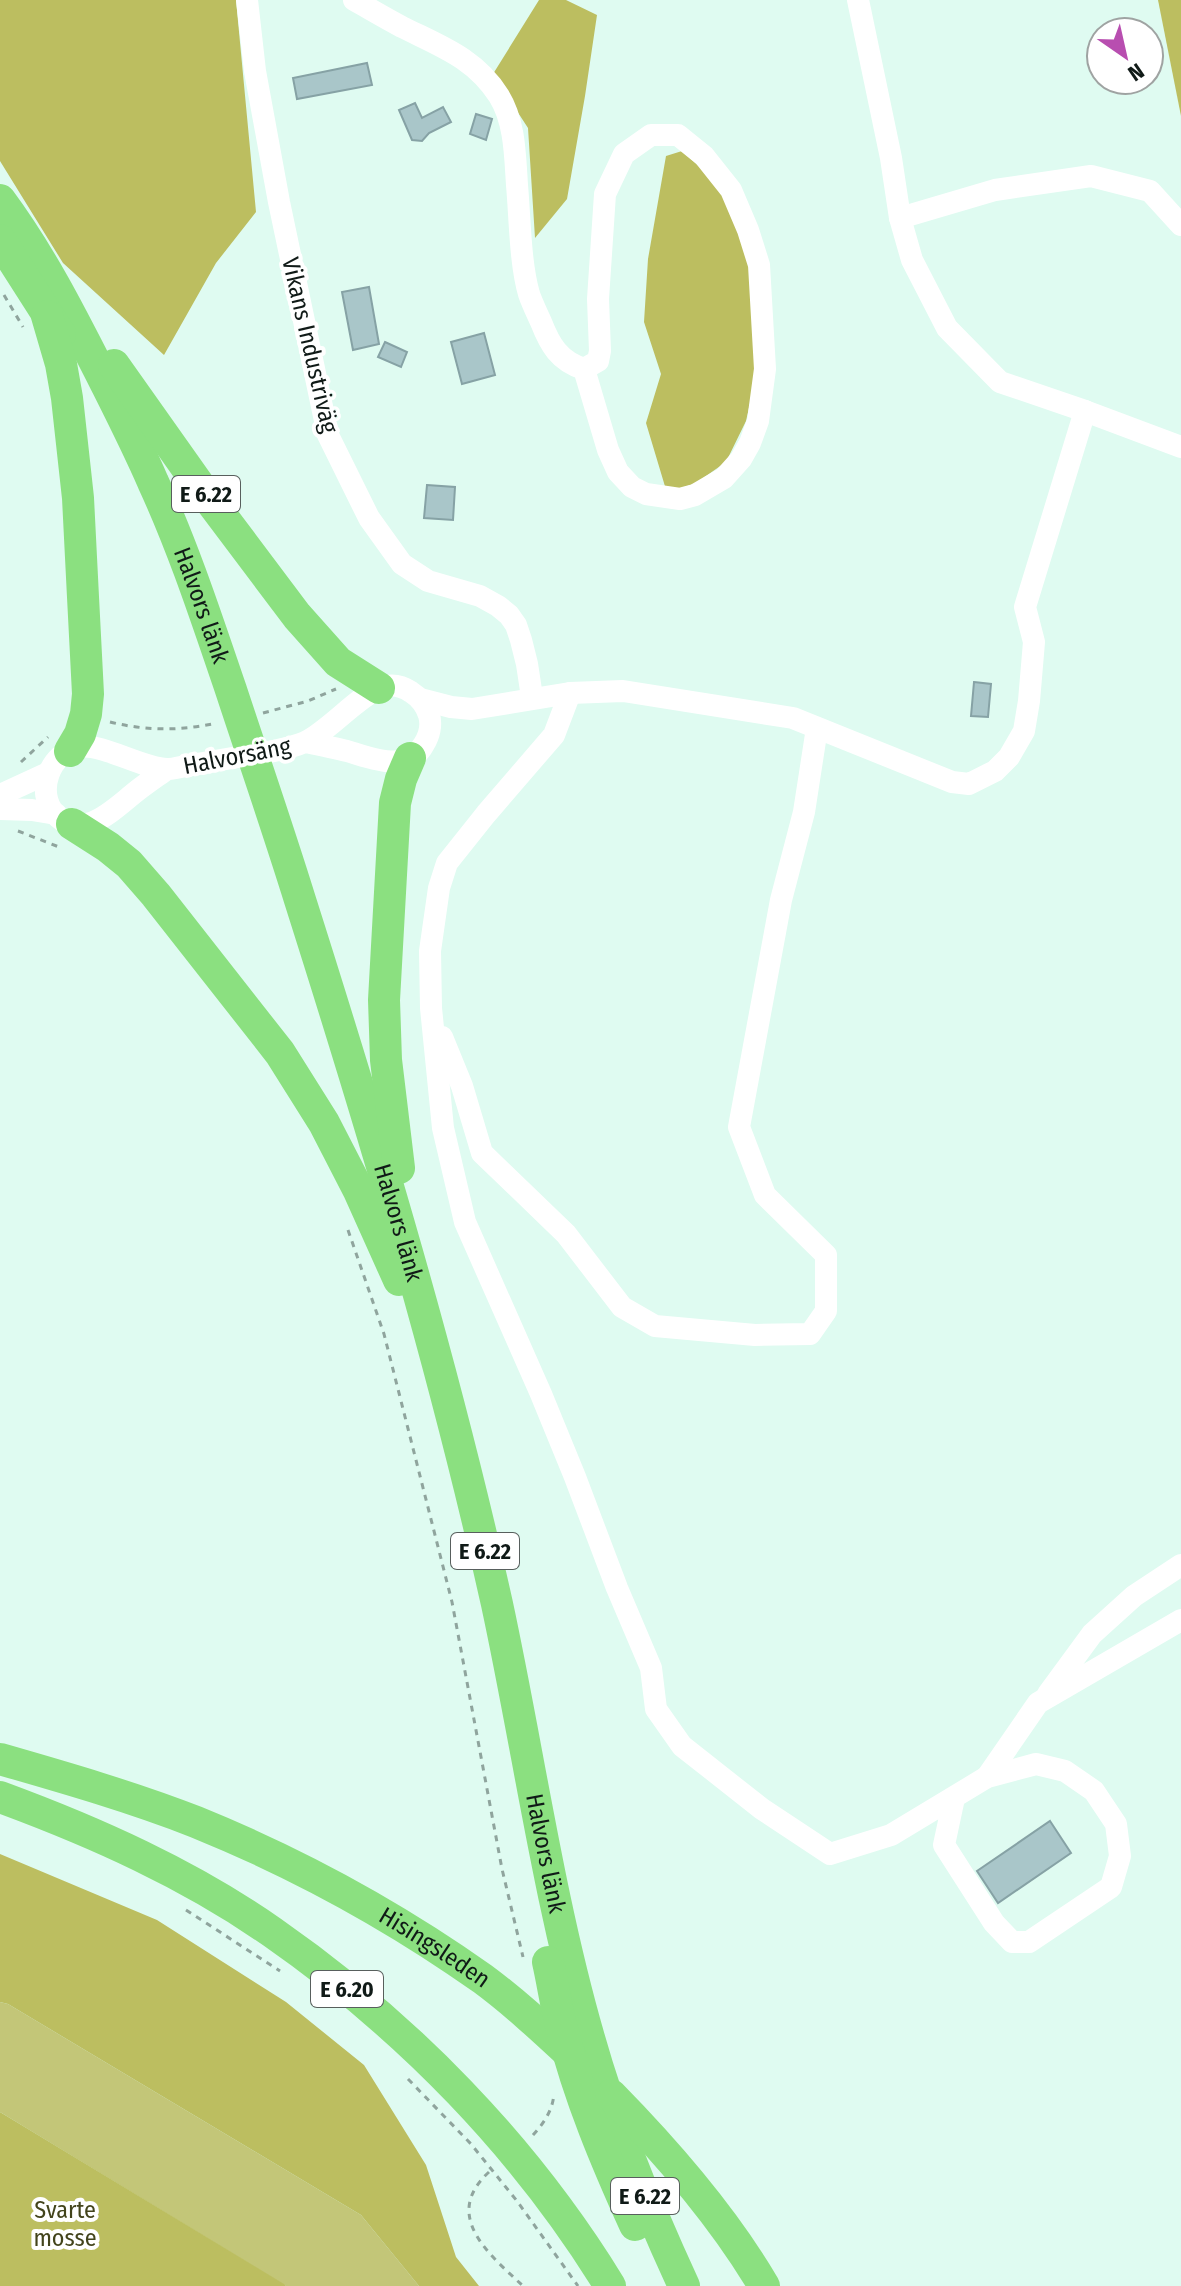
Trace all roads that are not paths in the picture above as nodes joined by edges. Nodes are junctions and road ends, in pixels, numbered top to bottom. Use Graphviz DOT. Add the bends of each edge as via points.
graph roads {
  1 [pos="247,0"];
  2 [pos="354,0"];
  3 [pos="858,0"];
  4 [pos="0,200"];
  5 [pos="900,218"];
  6 [pos="1181,225"];
  7 [pos="0,240"];
  8 [pos="53,280"];
  9 [pos="46,313"];
  10 [pos="584,369"];
  11 [pos="1085,411"];
  12 [pos="1181,447"];
  13 [pos="367,681"];
  14 [pos="222,684"];
  15 [pos="570,693"];
  16 [pos="532,697"];
  17 [pos="420,699"];
  18 [pos="472,709"];
  19 [pos="817,728"];
  20 [pos="306,742"];
  21 [pos="57,751"];
  22 [pos="417,751"];
  23 [pos="167,769"];
  24 [pos="2,804"];
  25 [pos="270,825"];
  26 [pos="66,830"];
  27 [pos="431,1008"];
  28 [pos="409,1254"];
  29 [pos="403,1288"];
  30 [pos="1181,1565"];
  31 [pos="1181,1620"];
  32 [pos="1045,1698"];
  33 [pos="0,1759"];
  34 [pos="987,1777"];
  35 [pos="0,1797"];
  36 [pos="954,1798"];
  37 [pos="610,2286"];
  38 [pos="663,2286"];
  39 [pos="684,2286"];
  40 [pos="764,2286"];
  1 -- 16 [label="street, Vikans Industriväg" via="279,202 328,435 369,518 402,564 428,581 480,596 509,615 521,640"];
  2 -- 10 [label="street" via="471,63 501,100 515,153 529,293 557,353"];
  3 -- 5 [label="street"];
  4 -- 8 [label="highway, Halvors länk / E 6.22"];
  5 -- 6 [label="street" via="995,190 1091,176 1150,191"];
  5 -- 11 [label="street" via="912,260 947,328 1000,382"];
  7 -- 9 [label="highway, Halvors länk / E 6.22"];
  8 -- 13 [label="highway, E 6.22" via="297,616 338,662"];
  8 -- 14 [label="highway, Halvors länk / E 6.22" via="155,484"];
  9 -- 14 [label="highway, Halvors länk / E 6.22" via="76,358 131,467"];
  9 -- 21 [label="highway, E 6.22" via="67,398 88,694 80,734"];
  10 -- 10 [label="street" via="618,472 646,494 680,499 695,495 724,478 750,443 765,369 759,265 731,190 704,156 678,135 651,135 624,154 605,194 600,351 598,361"];
  11 -- 12 [label="street"];
  11 -- 19 [label="street" via="1025,607 1034,642 1029,701 1024,731 1009,757 969,784 952,782"];
  13 -- 17 [label="street, E 6.22" via="405,688"];
  13 -- 20 [label="street, Halvorsäng"];
  14 -- 25 [label="highway, Halvors länk / E 6.22"];
  15 -- 16 [label="street"];
  15 -- 19 [label="street" via="623,691 793,718"];
  15 -- 27 [label="street" via="554,735 447,863 430,951"];
  16 -- 18 [label="street"];
  17 -- 18 [label="street"];
  17 -- 22 [label="street, E 6.22" via="430,722"];
  18 -- 22 [label="street"];
  19 -- 27 [label="street" via="739,1127 765,1195 826,1255 826,1311 810,1334 655,1326 622,1307 566,1234 482,1153"];
  20 -- 22 [label="street, Halvorsäng" via="382,762"];
  20 -- 23 [label="street, Halvorsäng"];
  21 -- 23 [label="street, Halvorsäng" via="91,748"];
  21 -- 24 [label="street, Halvorsäng"];
  21 -- 26 [label="street" via="45,791"];
  22 -- 28 [label="highway, E 6.22" via="395,803 384,1000"];
  23 -- 26 [label="street, Halvorsäng" via="107,816"];
  24 -- 26 [label="street, Halvorsäng"];
  25 -- 28 [label="highway, Halvors länk / E 6.22"];
  25 -- 29 [label="highway, Halvors länk / E 6.22"];
  26 -- 29 [label="highway, E 6.22" via="108,847 129,864 280,1053 324,1123"];
  27 -- 36 [label="street" via="443,1128 465,1222 651,1668 656,1709 682,1746 830,1854 891,1835"];
  28 -- 39 [label="highway, Halvors länk / E 6.22" via="473,1499 588,2037 618,2127"];
  29 -- 38 [label="highway, Halvors länk / E 6.22" via="489,1633 562,2029 606,2162"];
  30 -- 32 [label="street" via="1134,1596 1092,1634"];
  31 -- 32 [label="street"];
  32 -- 34 [label="street"];
  33 -- 40 [label="highway, Hisingsleden" via="196,1822 304,1871 397,1922 484,1980 576,2059 645,2129"];
  34 -- 36 [label="street"];
  34 -- 36 [label="street" via="1036,1764 1065,1771 1094,1791 1116,1824 1120,1856 1111,1887 1029,1942 1012,1942 944,1845"];
  35 -- 37 [label="highway, E 6.20" via="128,1849 270,1931 332,1977 450,2081 495,2130 570,2224"];
}
